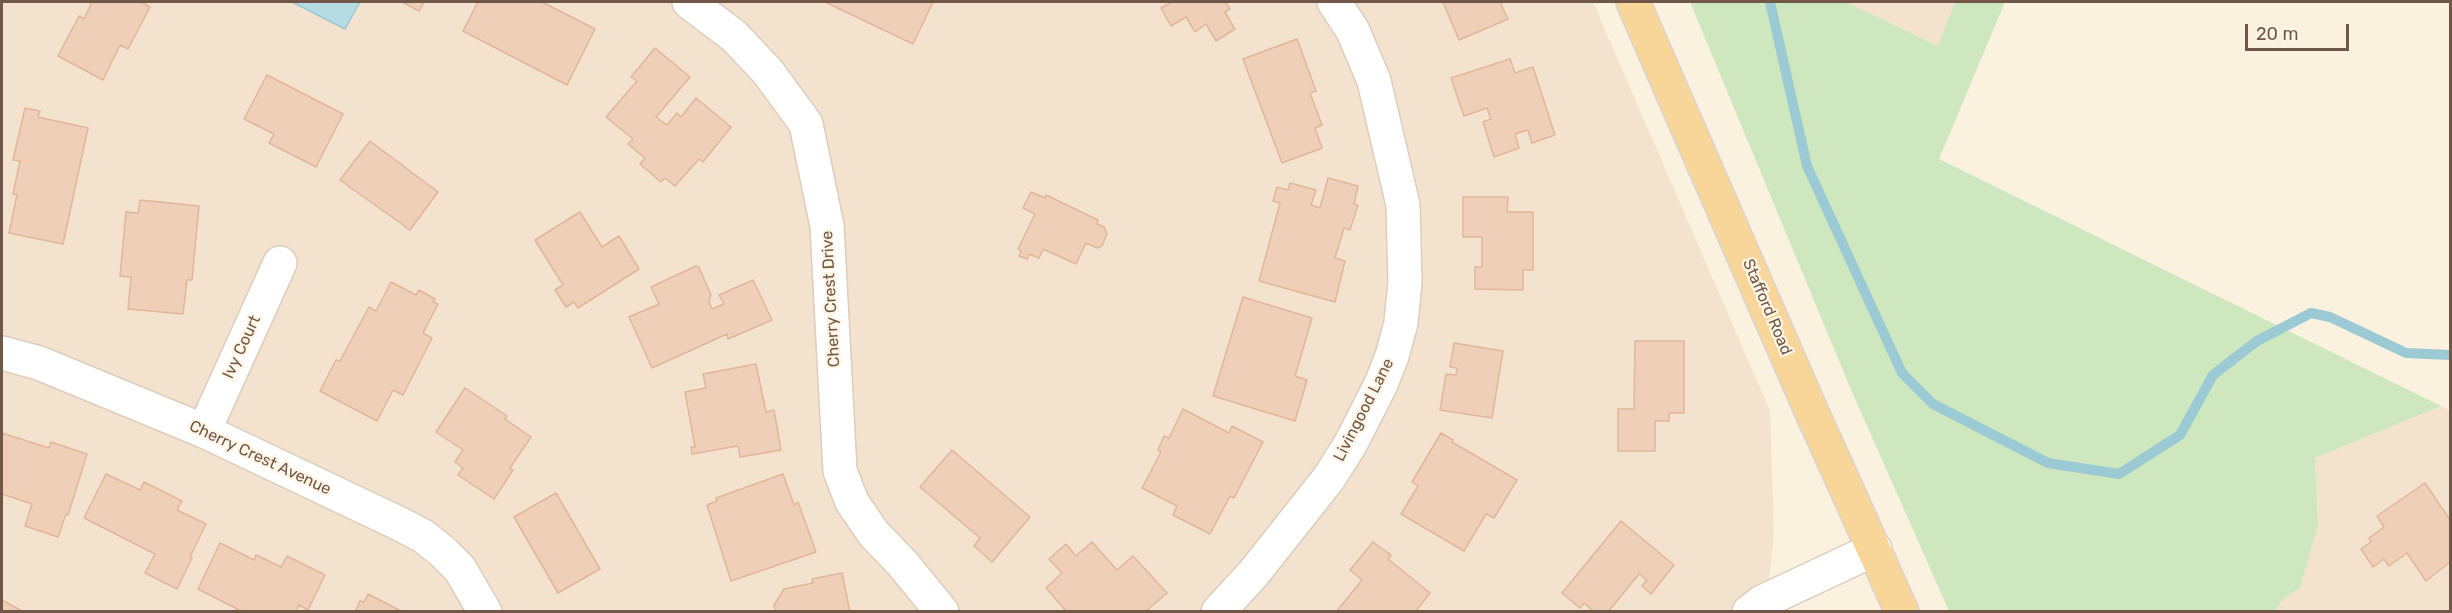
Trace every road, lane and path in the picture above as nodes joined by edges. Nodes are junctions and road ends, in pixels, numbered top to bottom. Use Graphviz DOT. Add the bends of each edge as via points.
graph roads {
  1 [pos="689,2"];
  2 [pos="1334,2"];
  3 [pos="1633,2"];
  4 [pos="280,263"];
  5 [pos="2,353"];
  6 [pos="204,431"];
  7 [pos="1875,549"];
  8 [pos="485,612"];
  9 [pos="942,612"];
  10 [pos="1218,612"];
  11 [pos="1749,612"];
  12 [pos="1902,612"];
  1 -- 9 [label="street, Cherry Crest Drive" via="741,43 806,124 828,226 840,471 852,502 874,534"];
  2 -- 10 [label="street, Livingood Lane" via="1353,31 1374,81 1403,205 1405,282 1401,323 1381,384 1329,478"];
  3 -- 7 [label="main road, Stafford Road"];
  4 -- 6 [label="street, Ivy Court"];
  5 -- 6 [label="street, Cherry Crest Avenue" via="39,363"];
  6 -- 8 [label="street, Cherry Crest Avenue" via="423,536 460,569"];
  7 -- 11 [label="street" via="1762,602"];
  7 -- 12 [label="main road, Stafford Road"];
}
